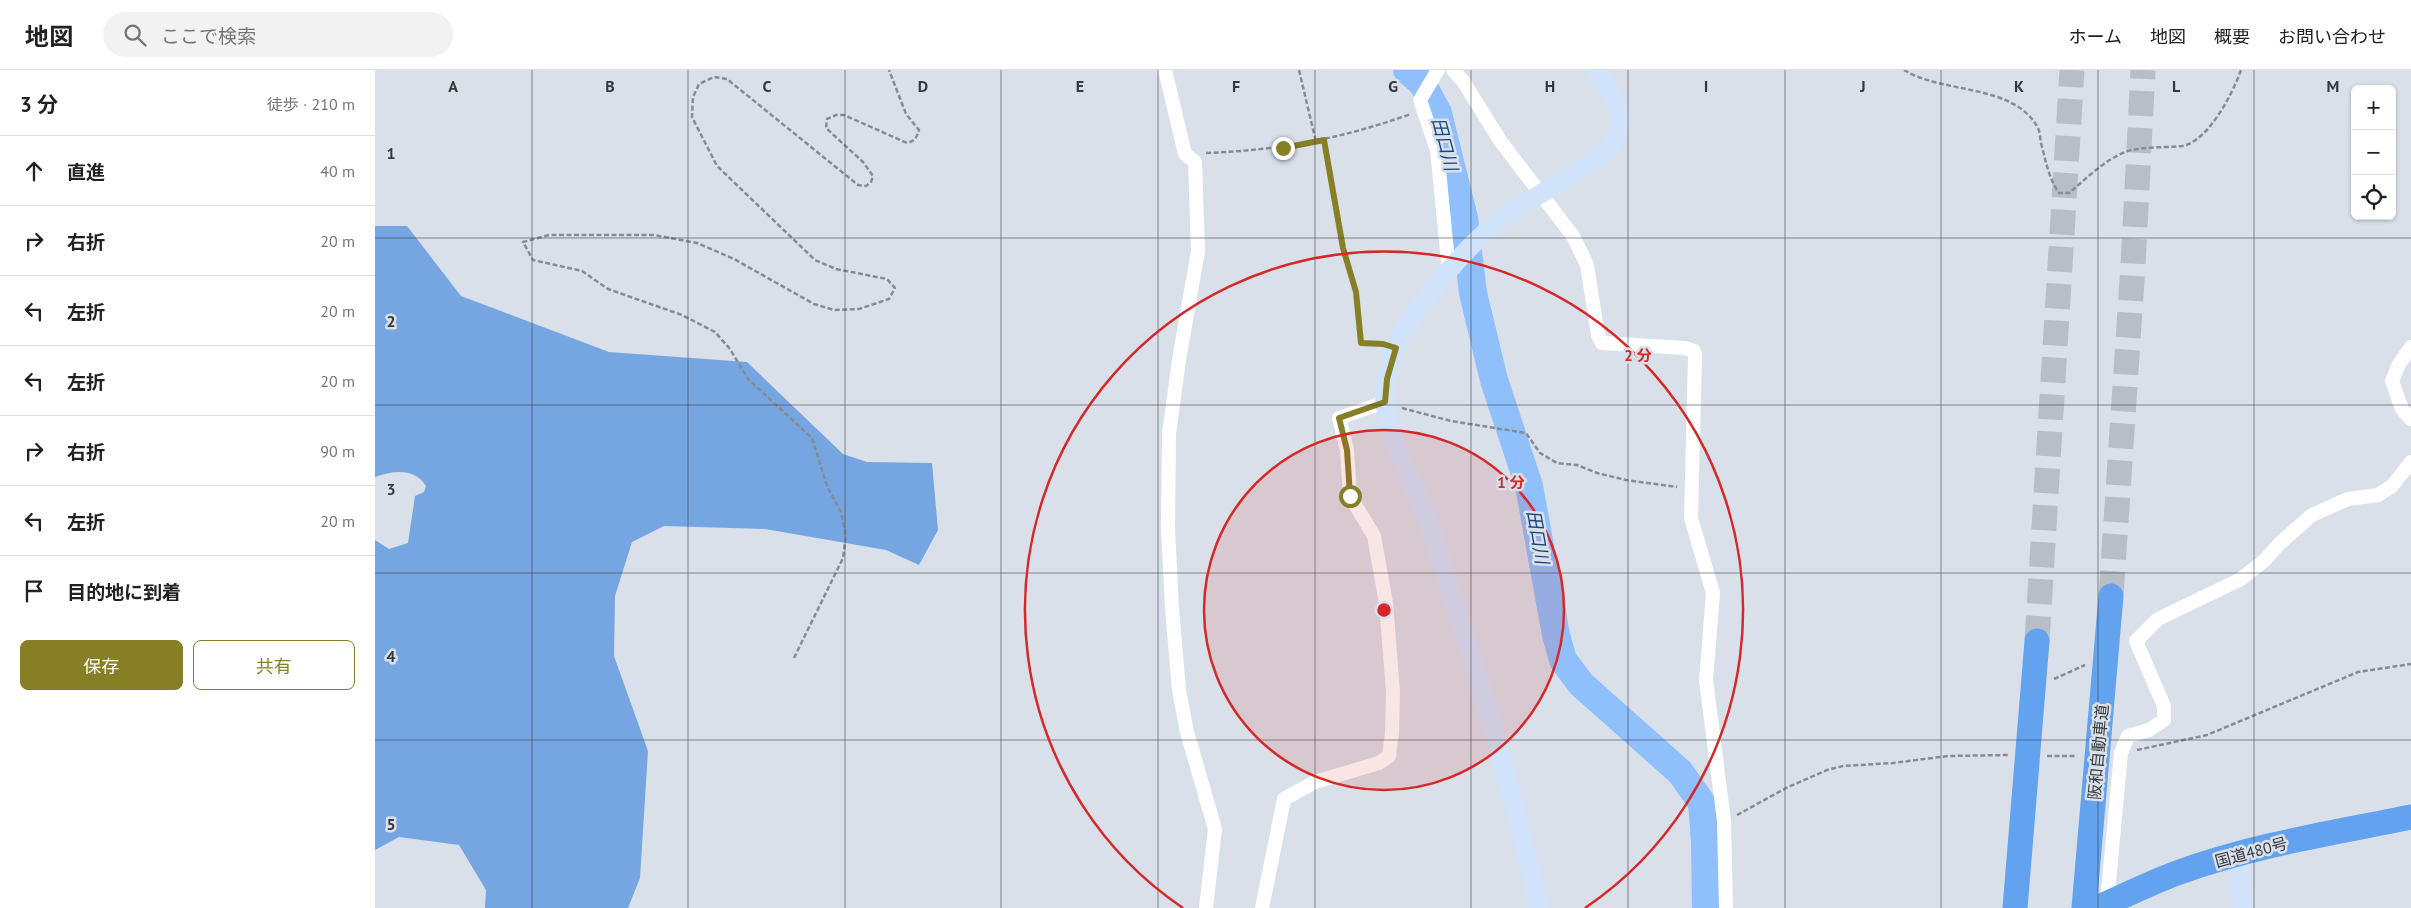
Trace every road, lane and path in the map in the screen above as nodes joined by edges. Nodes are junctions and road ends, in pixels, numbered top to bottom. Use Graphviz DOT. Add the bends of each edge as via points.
graph roads {
  1 [pos="889,70"];
  2 [pos="1165,70"];
  3 [pos="1299,70"];
  4 [pos="1453,70"];
  5 [pos="1595,70"];
  6 [pos="1904,70"];
  7 [pos="2241,70"];
  8 [pos="1436,72"];
  9 [pos="1422,103"];
  10 [pos="1324,140"];
  11 [pos="1316,142"];
  12 [pos="1185,154"];
  13 [pos="1541,192"];
  14 [pos="1455,264"];
  15 [pos="2411,347"];
  16 [pos="1396,348"];
  17 [pos="1385,404"];
  18 [pos="2411,420"];
  19 [pos="2411,462"];
  20 [pos="1692,489"];
  21 [pos="2110,605"];
  22 [pos="2037,641"];
  23 [pos="794,658"];
  24 [pos="2411,664"];
  25 [pos="2121,753"];
  26 [pos="2011,755"];
  27 [pos="2040,756"];
  28 [pos="2079,756"];
  29 [pos="2411,817"];
  30 [pos="1724,821"];
  31 [pos="2239,854"];
  32 [pos="2096,906"];
  33 [pos="1206,908"];
  34 [pos="1262,908"];
  35 [pos="1539,908"];
  36 [pos="1726,908"];
  37 [pos="2015,908"];
  38 [pos="2242,908"];
  1 -- 23 [label="path" via="905,114 919,130 913,142 907,143 844,115 827,119 826,128 863,162 873,176 866,186 858,185 727,79 714,77 699,84 693,97 693,118 717,166 815,260 836,269 887,279 895,288 889,299 859,309 834,310 814,304 697,243 654,235 549,235 523,242 533,260 582,271 608,290 674,312 715,332 730,349 748,379 812,438 827,486 841,512 846,536 843,558"];
  2 -- 12 [label="street"];
  3 -- 11 [label="path"];
  4 -- 13 [label="street" via="1501,142"];
  5 -- 13 [label="street" via="1618,107 1619,124 1615,139 1599,157"];
  6 -- 7 [label="path" via="1917,78 2002,98 2021,109 2038,128 2050,180 2059,193 2069,193 2109,160 2126,152 2183,146 2198,140 2212,124"];
  8 -- 9 [label="street"];
  9 -- 10 [label="path" via="1371,128"];
  9 -- 14 [label="street" via="1435,140"];
  10 -- 11 [label="path"];
  10 -- 16 [label="path" via="1343,248 1356,292 1361,343"];
  11 -- 12 [label="path" via="1248,152"];
  12 -- 33 [label="street" via="1195,162 1198,251 1170,426 1168,528 1179,690 1187,732 1215,830"];
  13 -- 14 [label="street" via="1489,228"];
  13 -- 20 [label="street" via="1573,236 1587,265 1602,344 1694,351"];
  14 -- 16 [label="street" via="1415,315"];
  15 -- 18 [label="street" via="2392,381 2402,409"];
  16 -- 17 [label="street" via="1387,379"];
  17 -- 20 [label="path" via="1451,421 1526,433 1540,452 1557,463 1577,465 1627,480"];
  17 -- 34 [label="street" via="1339,418 1347,450 1350,496 1374,536 1386,603 1393,692 1393,733 1389,756 1379,763 1315,782 1284,799"];
  17 -- 35 [label="street" via="1404,465 1431,529 1495,733"];
  19 -- 25 [label="street" via="2392,486 2378,495 2349,499 2312,515 2241,579 2158,619 2145,630 2136,641 2164,706 2164,720 2149,730 2128,736"];
  20 -- 30 [label="street" via="1691,518 1713,593 1706,680"];
  21 -- 32 [label="highway, 阪和自動車道"];
  22 -- 37 [label="highway"];
  24 -- 25 [label="path" via="2358,672 2207,735"];
  25 -- 32 [label="street"];
  26 -- 30 [label="path" via="1948,756 1843,766 1789,787"];
  27 -- 28 [label="path"];
  29 -- 31 [label="highway, 国道480号" via="2315,835"];
  30 -- 36 [label="street"];
  31 -- 32 [label="highway, 国道480号" via="2177,873"];
  31 -- 38 [label="street"];
}
